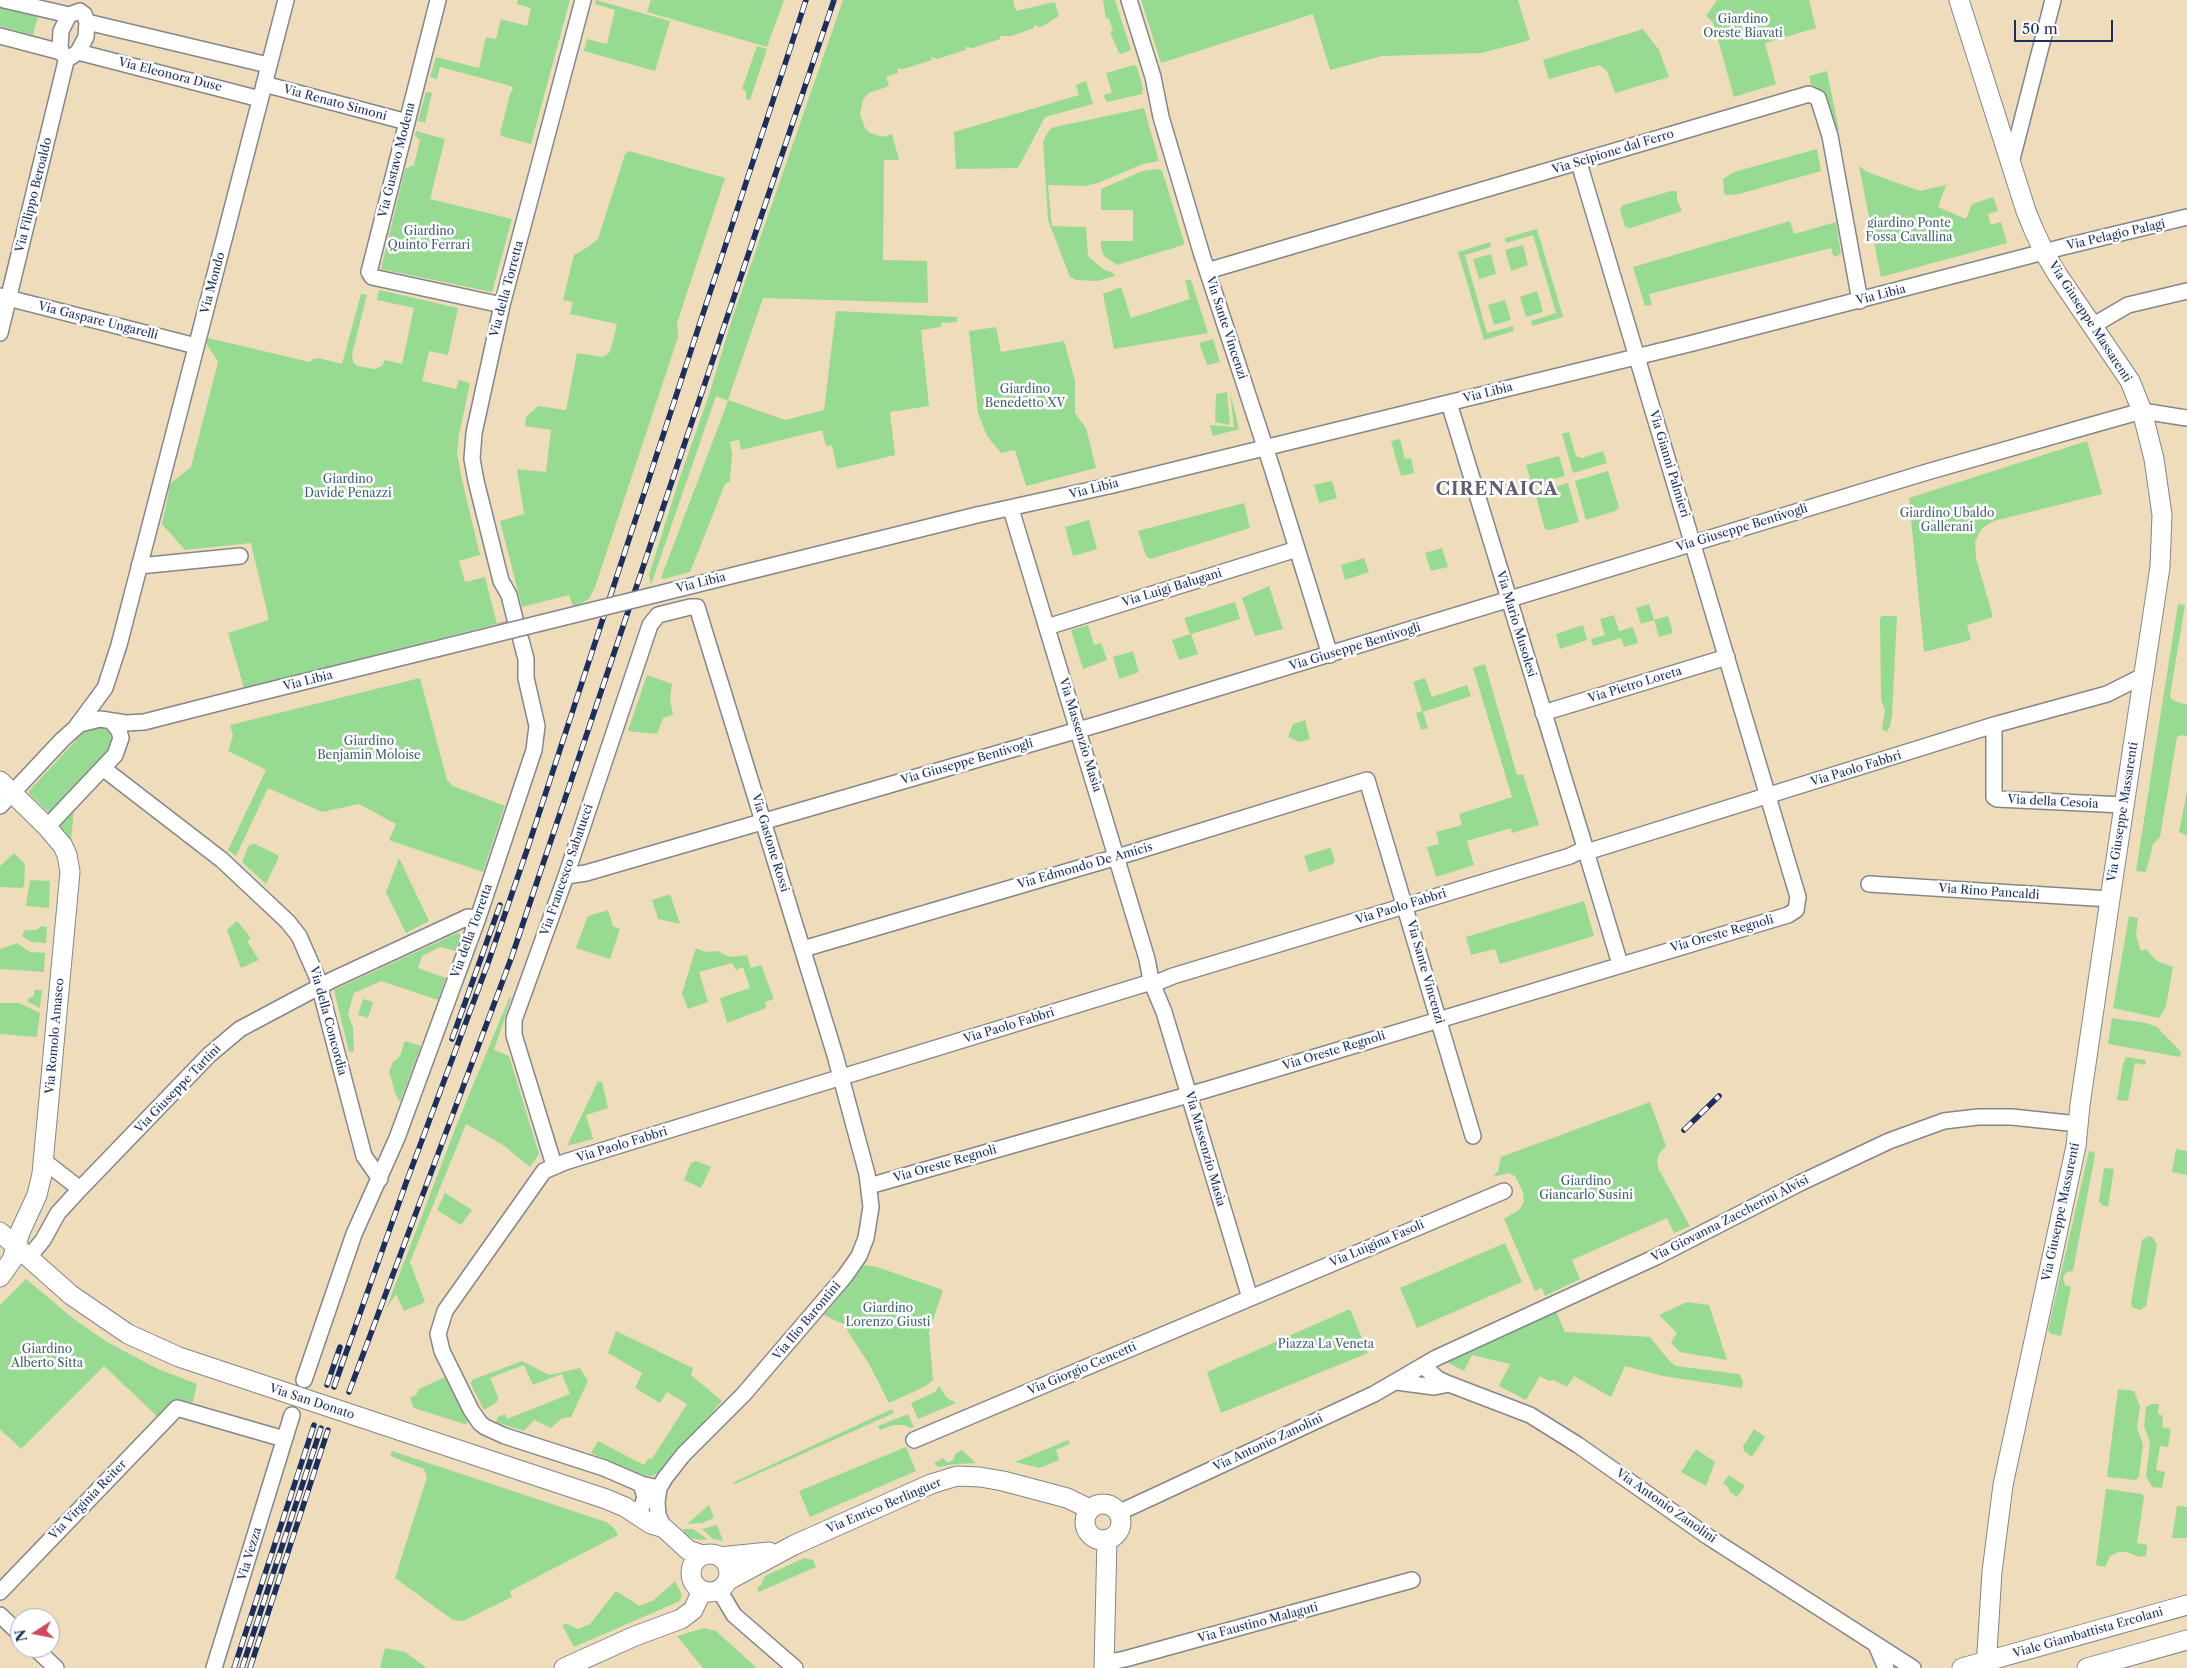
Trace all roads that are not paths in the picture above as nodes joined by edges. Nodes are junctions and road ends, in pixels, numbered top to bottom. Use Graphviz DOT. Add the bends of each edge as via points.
graph roads {
  1 [pos="4,0"];
  2 [pos="286,0"];
  3 [pos="438,0"];
  4 [pos="584,0"];
  5 [pos="1129,0"];
  6 [pos="1959,0"];
  7 [pos="2052,0"];
  8 [pos="80,12"];
  9 [pos="0,36"];
  10 [pos="69,54"];
  11 [pos="268,65"];
  12 [pos="262,92"];
  13 [pos="407,122"];
  14 [pos="1579,163"];
  15 [pos="2011,163"];
  16 [pos="2187,218"];
  17 [pos="2044,252"];
  18 [pos="1207,271"];
  19 [pos="2187,291"];
  20 [pos="4,297"];
  21 [pos="1860,301"];
  22 [pos="502,305"];
  23 [pos="2092,326"];
  24 [pos="0,333"];
  25 [pos="196,346"];
  26 [pos="1637,356"];
  27 [pos="1449,403"];
  28 [pos="2142,411"];
  29 [pos="2187,418"];
  30 [pos="1265,448"];
  31 [pos="1011,509"];
  32 [pos="1692,543"];
  33 [pos="1297,549"];
  34 [pos="240,556"];
  35 [pos="139,566"];
  36 [pos="1508,599"];
  37 [pos="697,607"];
  38 [pos="510,620"];
  39 [pos="1047,627"];
  40 [pos="516,642"];
  41 [pos="1330,655"];
  42 [pos="1727,657"];
  43 [pos="2144,676"];
  44 [pos="2107,694"];
  45 [pos="1543,713"];
  46 [pos="2138,713"];
  47 [pos="112,722"];
  48 [pos="144,722"];
  49 [pos="1994,725"];
  50 [pos="76,727"];
  51 [pos="1078,730"];
  52 [pos="120,745"];
  53 [pos="104,769"];
  54 [pos="1367,780"];
  55 [pos="4,793"];
  56 [pos="1768,796"];
  57 [pos="2124,806"];
  58 [pos="764,822"];
  59 [pos="47,827"];
  60 [pos="1586,851"];
  61 [pos="1116,857"];
  62 [pos="566,876"];
  63 [pos="1868,884"];
  64 [pos="2110,899"];
  65 [pos="1405,905"];
  66 [pos="1796,910"];
  67 [pos="478,918"];
  68 [pos="803,949"];
  69 [pos="1620,964"];
  70 [pos="1157,980"];
  71 [pos="320,987"];
  72 [pos="1439,1020"];
  73 [pos="841,1079"];
  74 [pos="1189,1094"];
  75 [pos="2078,1124"];
  76 [pos="1473,1136"];
  77 [pos="44,1161"];
  78 [pos="554,1166"];
  79 [pos="380,1179"];
  80 [pos="869,1186"];
  81 [pos="80,1189"];
  82 [pos="1504,1191"];
  83 [pos="0,1232"];
  84 [pos="22,1252"];
  85 [pos="0,1277"];
  86 [pos="1250,1298"];
  87 [pos="1423,1366"];
  88 [pos="304,1380"];
  89 [pos="1397,1382"];
  90 [pos="1449,1384"];
  91 [pos="292,1415"];
  92 [pos="284,1439"];
  93 [pos="914,1440"];
  94 [pos="641,1484"];
  95 [pos="659,1488"];
  96 [pos="1090,1509"];
  97 [pos="1118,1512"];
  98 [pos="651,1523"];
  99 [pos="1107,1539"];
  100 [pos="794,1544"];
  101 [pos="711,1556"];
  102 [pos="691,1575"];
  103 [pos="1412,1580"];
  104 [pos="716,1588"];
  105 [pos="0,1592"];
  106 [pos="2187,1605"];
  107 [pos="0,1615"];
  108 [pos="10,1624"];
  109 [pos="2187,1640"];
  110 [pos="1875,1643"];
  111 [pos="46,1658"];
  112 [pos="1990,1665"];
  113 [pos="1104,1666"];
  114 [pos="56,1668"];
  115 [pos="214,1668"];
  116 [pos="564,1668"];
  117 [pos="795,1668"];
  118 [pos="1886,1668"];
  119 [pos="1912,1668"];
  120 [pos="1962,1668"];
  121 [pos="2087,1668"];
  1 -- 8 [label="street"];
  2 -- 11 [label="street, Via Mondo"];
  3 -- 13 [label="street, Via Gustavo Modena"];
  4 -- 22 [label="street, Via della Torretta"];
  5 -- 18 [label="street, Via Sante Vincenzi"];
  6 -- 15 [label="main road, Via Giuseppe Massarenti"];
  7 -- 15 [label="street"];
  8 -- 10 [label="street" via="86,37"];
  8 -- 10 [label="street" via="60,35"];
  8 -- 11 [label="street"];
  9 -- 10 [label="street, Via Eleonora Duse"];
  10 -- 12 [label="street, Via Eleonora Duse"];
  10 -- 20 [label="street, Via Filippo Beroaldo"];
  11 -- 12 [label="street, Via Mondo"];
  12 -- 13 [label="street, Via Renato Simoni"];
  12 -- 25 [label="street, Via Mondo"];
  13 -- 22 [label="street, Via Gustavo Modena" via="369,272 372,277"];
  14 -- 18 [label="street, Via Scipione dal Ferro"];
  14 -- 21 [label="street, Via Scipione dal Ferro" via="1813,94 1818,98 1830,136"];
  14 -- 26 [label="street, Via Gianni Palmieri"];
  15 -- 17 [label="main road, Via Giuseppe Massarenti" via="2026,211"];
  16 -- 17 [label="street, Via Pelagio Palagi"];
  17 -- 21 [label="street, Via Libia"];
  17 -- 23 [label="main road, Via Giuseppe Massarenti"];
  18 -- 30 [label="street, Via Sante Vincenzi"];
  19 -- 23 [label="street" via="2128,305"];
  20 -- 24 [label="street, Via Filippo Beroaldo"];
  20 -- 25 [label="street, Via Gaspare Ungarelli"];
  21 -- 26 [label="street, Via Libia"];
  22 -- 38 [label="street, Via della Torretta" via="472,448 476,481 501,581 500,598"];
  23 -- 28 [label="main road, Via Giuseppe Massarenti" via="2130,381"];
  25 -- 35 [label="street, Via Mondo"];
  26 -- 27 [label="street, Via Libia"];
  26 -- 32 [label="street, Via Gianni Palmieri"];
  27 -- 30 [label="street, Via Libia"];
  27 -- 36 [label="street, Via Mario Musolesi"];
  28 -- 29 [label="street"];
  28 -- 32 [label="street, Via Giuseppe Bentivogli"];
  28 -- 43 [label="main road, Via Giuseppe Massarenti" via="2154,459 2162,515 2160,567"];
  30 -- 31 [label="street, Via Libia"];
  30 -- 33 [label="street, Via Sante Vincenzi"];
  31 -- 39 [label="street, Via Massenzio Masìa"];
  31 -- 48 [label="street, Via Libia, bridge"];
  32 -- 36 [label="street, Via Giuseppe Bentivogli"];
  32 -- 42 [label="street, Via Gianni Palmieri"];
  33 -- 39 [label="street, Via Luigi Balugani"];
  33 -- 41 [label="street, Via Sante Vincenzi"];
  34 -- 35 [label="street"];
  35 -- 50 [label="street, Via Mondo" via="105,688"];
  36 -- 41 [label="street, Via Giuseppe Bentivogli"];
  36 -- 45 [label="street, Via Mario Musolesi"];
  37 -- 58 [label="street, Via Gastone Rossi"];
  37 -- 62 [label="street, Via Francesco Sabatucci" via="658,615 650,625"];
  39 -- 51 [label="street, Via Massenzio Masìa"];
  40 -- 67 [label="street, Via della Torretta" via="516,661 526,678 537,726 536,742"];
  41 -- 51 [label="street, Via Giuseppe Bentivogli"];
  42 -- 45 [label="street, Via Pietro Loreta"];
  42 -- 56 [label="street, Via Gianni Palmieri"];
  43 -- 44 [label="street, Via Paolo Fabbri"];
  43 -- 46 [label="main road, Via Giuseppe Massarenti"];
  44 -- 46 [label="street, Via Paolo Fabbri" via="2129,697"];
  44 -- 49 [label="street, Via Paolo Fabbri"];
  45 -- 60 [label="street, Via Mario Musolesi"];
  46 -- 57 [label="main road, Via Giuseppe Massarenti"];
  47 -- 48 [label="street, Via Libia"];
  47 -- 50 [label="street, Via Libia" via="93,720"];
  47 -- 52 [label="street" via="119,732"];
  48 -- 52 [label="street, Via Libia" via="128,731"];
  49 -- 56 [label="street, Via Paolo Fabbri"];
  49 -- 57 [label="street, Via della Cesoia" via="1994,797 1997,799"];
  50 -- 55 [label="street, Via Mondo"];
  51 -- 58 [label="street, Via Giuseppe Bentivogli"];
  51 -- 61 [label="street, Via Massenzio Masìa"];
  52 -- 53 [label="street, Via Libia"];
  53 -- 59 [label="street, Via Libia"];
  53 -- 71 [label="street, Via della Concordia" via="222,860 288,922 306,948"];
  54 -- 61 [label="street, Via Edmondo De Amicis"];
  54 -- 65 [label="street, Via Sante Vincenzi"];
  55 -- 59 [label="main road, Via Romolo Amaseo"];
  56 -- 60 [label="street, Via Paolo Fabbri"];
  56 -- 66 [label="street, Via Gianni Palmieri" via="1798,897"];
  57 -- 64 [label="main road, Via Giuseppe Massarenti"];
  58 -- 62 [label="street, Via Giuseppe Bentivogli"];
  58 -- 68 [label="street, Via Gastone Rossi"];
  59 -- 77 [label="main road, Via Romolo Amaseo" via="63,846 70,872"];
  60 -- 65 [label="street, Via Paolo Fabbri"];
  60 -- 69 [label="street, Via Mario Musolesi"];
  61 -- 68 [label="street, Via Edmondo De Amicis"];
  61 -- 70 [label="street, Via Massenzio Masìa"];
  62 -- 78 [label="street, Via Francesco Sabatucci" via="512,1024"];
  63 -- 64 [label="street, Via Rino Pancaldi"];
  64 -- 75 [label="main road, Via Giuseppe Massarenti"];
  65 -- 70 [label="street, Via Paolo Fabbri"];
  65 -- 72 [label="street, Via Sante Vincenzi"];
  66 -- 69 [label="street, Via Oreste Regnoli"];
  67 -- 71 [label="street, Via Giuseppe Tartini" via="468,917"];
  67 -- 79 [label="street, Via della Torretta"];
  68 -- 73 [label="street, Via Gastone Rossi"];
  69 -- 72 [label="street, Via Oreste Regnoli"];
  70 -- 73 [label="street, Via Paolo Fabbri"];
  70 -- 74 [label="street, Via Massenzio Masìa"];
  71 -- 79 [label="street, Via della Concordia" via="362,1151"];
  71 -- 81 [label="street, Via Giuseppe Tartini" via="253,1021 224,1042"];
  72 -- 74 [label="street, Via Oreste Regnoli"];
  72 -- 76 [label="street, Via Sante Vincenzi"];
  73 -- 78 [label="street, Via Paolo Fabbri"];
  73 -- 80 [label="street, Via Ilio Barontini"];
  74 -- 80 [label="street, Via Oreste Regnoli"];
  74 -- 86 [label="street, Via Massenzio Masìa"];
  75 -- 87 [label="street, Via Giovanna Zaccherini Alvisi" via="1978,1116 1944,1121 1889,1141 1656,1257"];
  75 -- 112 [label="main road, Via Giuseppe Massarenti" via="2075,1153 2003,1485 1992,1572"];
  77 -- 81 [label="street"];
  77 -- 84 [label="main road, Via Romolo Amaseo" via="37,1195 20,1232"];
  78 -- 94 [label="street, Via Paolo Fabbri" via="540,1176 458,1292 442,1318 439,1341 467,1403 485,1427"];
  79 -- 88 [label="street" via="354,1234"];
  80 -- 95 [label="street, Via Ilio Barontini" via="868,1228 853,1266 743,1396 676,1463"];
  81 -- 84 [label="street, Via Giuseppe Tartini" via="55,1217 41,1243"];
  82 -- 86 [label="street, Via Luigina Fasoli"];
  83 -- 84 [label="main road, Via San Donato"];
  84 -- 85 [label="main road, Via Romolo Amaseo"];
  84 -- 98 [label="main road, Via San Donato, bridge" via="71,1295 128,1334 179,1357 606,1499"];
  86 -- 93 [label="street, Via Giorgio Cencetti"];
  87 -- 89 [label="street, Via Giovanna Zaccherini Alvisi"];
  87 -- 90 [label="street, Via Antonio Zanolini"];
  89 -- 90 [label="street, Via Antonio Zanolini" via="1434,1387"];
  89 -- 97 [label="street, Via Antonio Zanolini"];
  90 -- 110 [label="street, Via Antonio Zanolini" via="1530,1415 1578,1444 1707,1536"];
  91 -- 92 [label="street, Via Vezza"];
  92 -- 105 [label="street, Via Virginia Reiter" via="177,1408"];
  92 -- 115 [label="street, Via Vezza"];
  94 -- 95 [label="street, Via Paolo Fabbri"];
  94 -- 98 [label="street"];
  95 -- 98 [label="street" via="658,1515"];
  96 -- 97 [label="main road" via="1098,1504 1107,1504"];
  96 -- 99 [label="main road" via="1085,1519 1087,1531 1096,1538"];
  96 -- 100 [label="main road, Via Enrico Berlinguer" via="1068,1498 1003,1481 957,1476 931,1484"];
  97 -- 99 [label="main road" via="1119,1529"];
  98 -- 101 [label="main road, Via San Donato" via="688,1550"];
  98 -- 102 [label="main road, Via San Donato"];
  99 -- 113 [label="main road, Via Faustino Malaguti"];
  100 -- 101 [label="main road, Via Enrico Berlinguer" via="754,1555"];
  100 -- 104 [label="main road, Via Enrico Berlinguer"];
  101 -- 102 [label="main road" via="692,1565"];
  101 -- 104 [label="main road" via="728,1566 729,1574"];
  102 -- 104 [label="main road" via="694,1585"];
  103 -- 113 [label="street, Via Faustino Malaguti"];
  104 -- 116 [label="main road" via="681,1619"];
  104 -- 117 [label="street" via="734,1615"];
  106 -- 112 [label="main road, Viale Giambattista Ercolani"];
  107 -- 108 [label="street"];
  109 -- 121 [label="main road"];
  110 -- 118 [label="street"];
  110 -- 119 [label="street, Via Antonio Zanolini"];
  111 -- 114 [label="street"];
  112 -- 120 [label="main road, Viale Giambattista Ercolani"];
}
